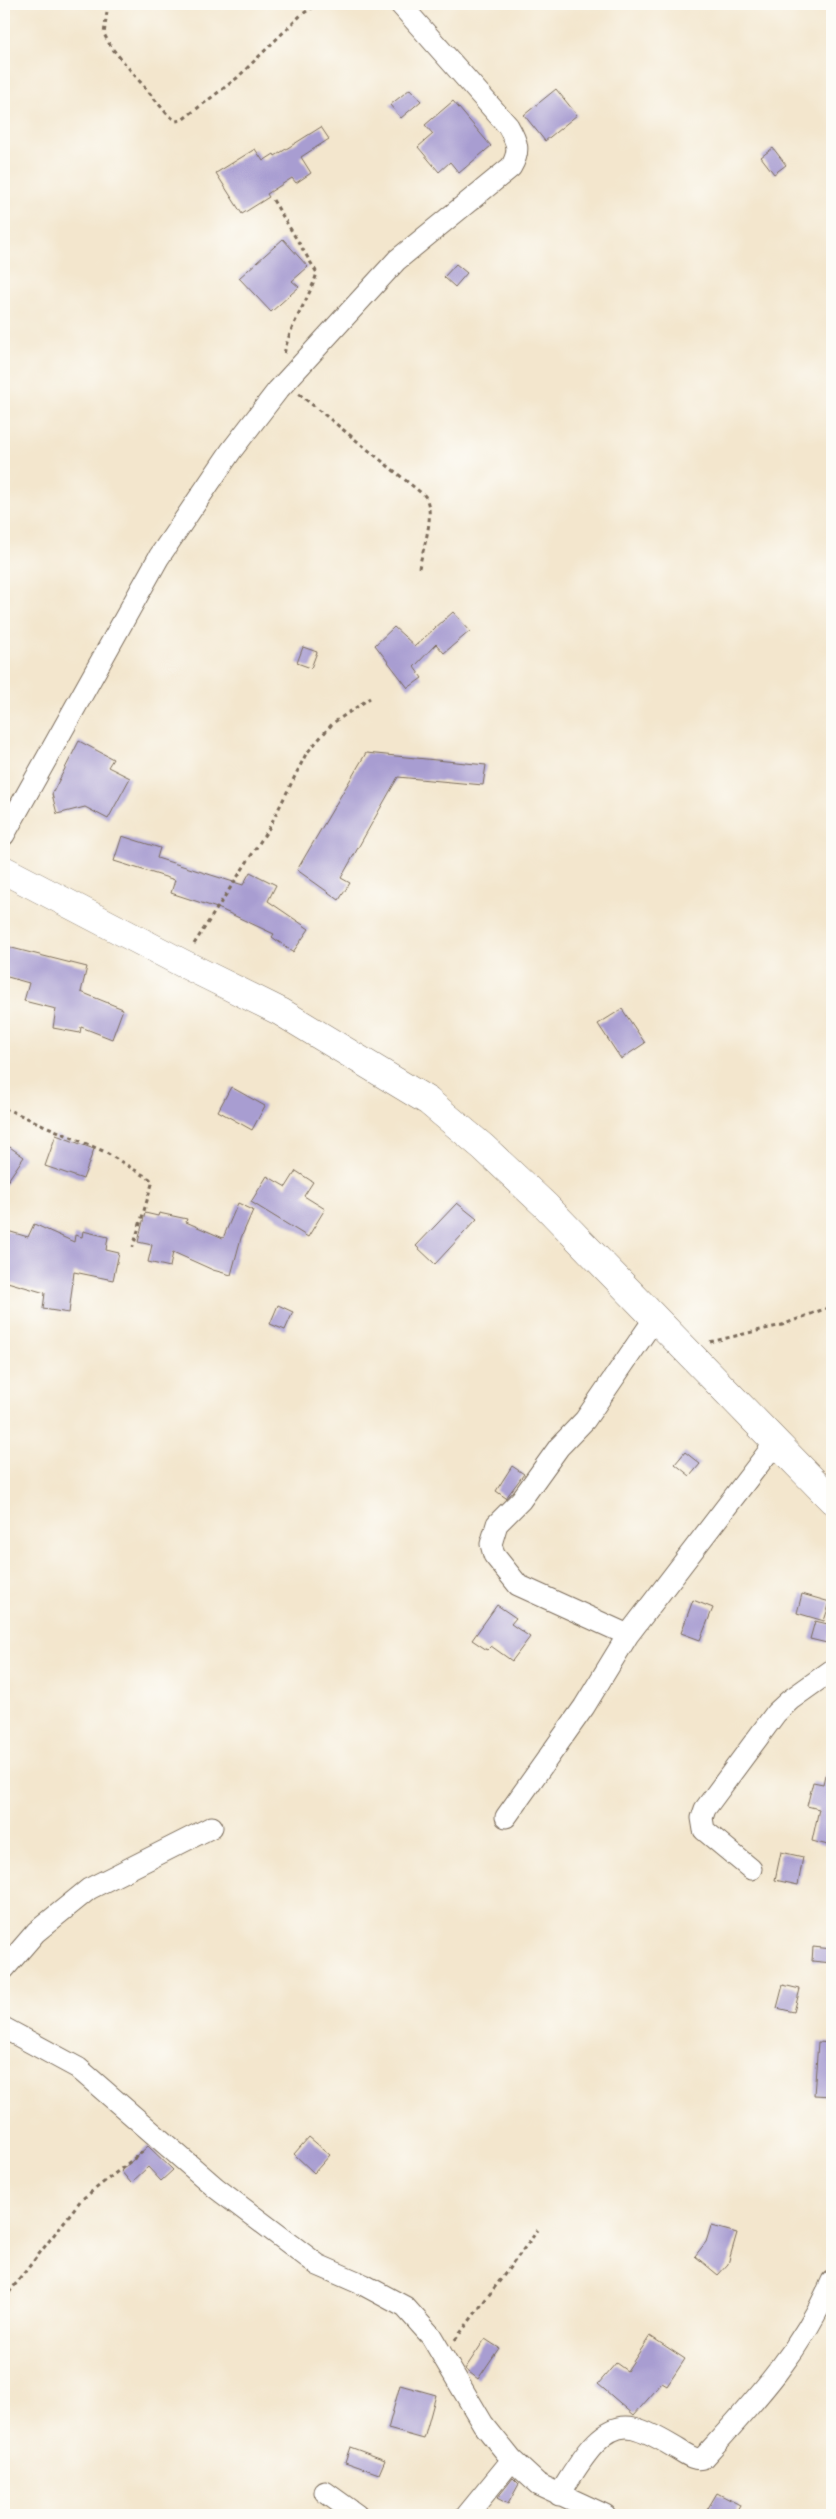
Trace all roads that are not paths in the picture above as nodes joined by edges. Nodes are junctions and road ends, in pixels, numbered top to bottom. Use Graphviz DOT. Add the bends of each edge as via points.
graph roads {
  1 [pos="400,4"];
  2 [pos="4,835"];
  3 [pos="4,870"];
  4 [pos="655,1318"];
  5 [pos="776,1442"];
  6 [pos="832,1500"];
  7 [pos="628,1635"];
  8 [pos="832,1670"];
  9 [pos="506,1817"];
  10 [pos="212,1827"];
  11 [pos="751,1870"];
  12 [pos="4,1969"];
  13 [pos="4,2028"];
  14 [pos="832,2281"];
  15 [pos="512,2460"];
  16 [pos="326,2492"];
  17 [pos="559,2495"];
  18 [pos="357,2515"];
  19 [pos="467,2515"];
  20 [pos="605,2515"];
  1 -- 2 [label="street" via="508,126 517,143 517,156 511,166 397,260 282,386 231,451 159,557"];
  3 -- 4 [label="main road" via="281,1012 428,1100 546,1206"];
  4 -- 5 [label="main road"];
  4 -- 7 [label="street" via="585,1420 559,1447 521,1500 497,1524 491,1544 494,1555 518,1584"];
  5 -- 6 [label="main road"];
  5 -- 7 [label="street"];
  7 -- 9 [label="street" via="584,1708"];
  8 -- 11 [label="street" via="776,1713 705,1808 702,1818 704,1830"];
  10 -- 12 [label="street" via="89,1889 36,1932"];
  13 -- 15 [label="street" via="78,2068 216,2188 318,2266 405,2307 421,2322 483,2424"];
  14 -- 17 [label="street" via="817,2314 774,2379 703,2458 686,2454 641,2430 620,2427 608,2431 597,2441"];
  15 -- 17 [label="street" via="538,2484"];
  15 -- 19 [label="street"];
  16 -- 18 [label="street"];
  17 -- 20 [label="street"];
}
